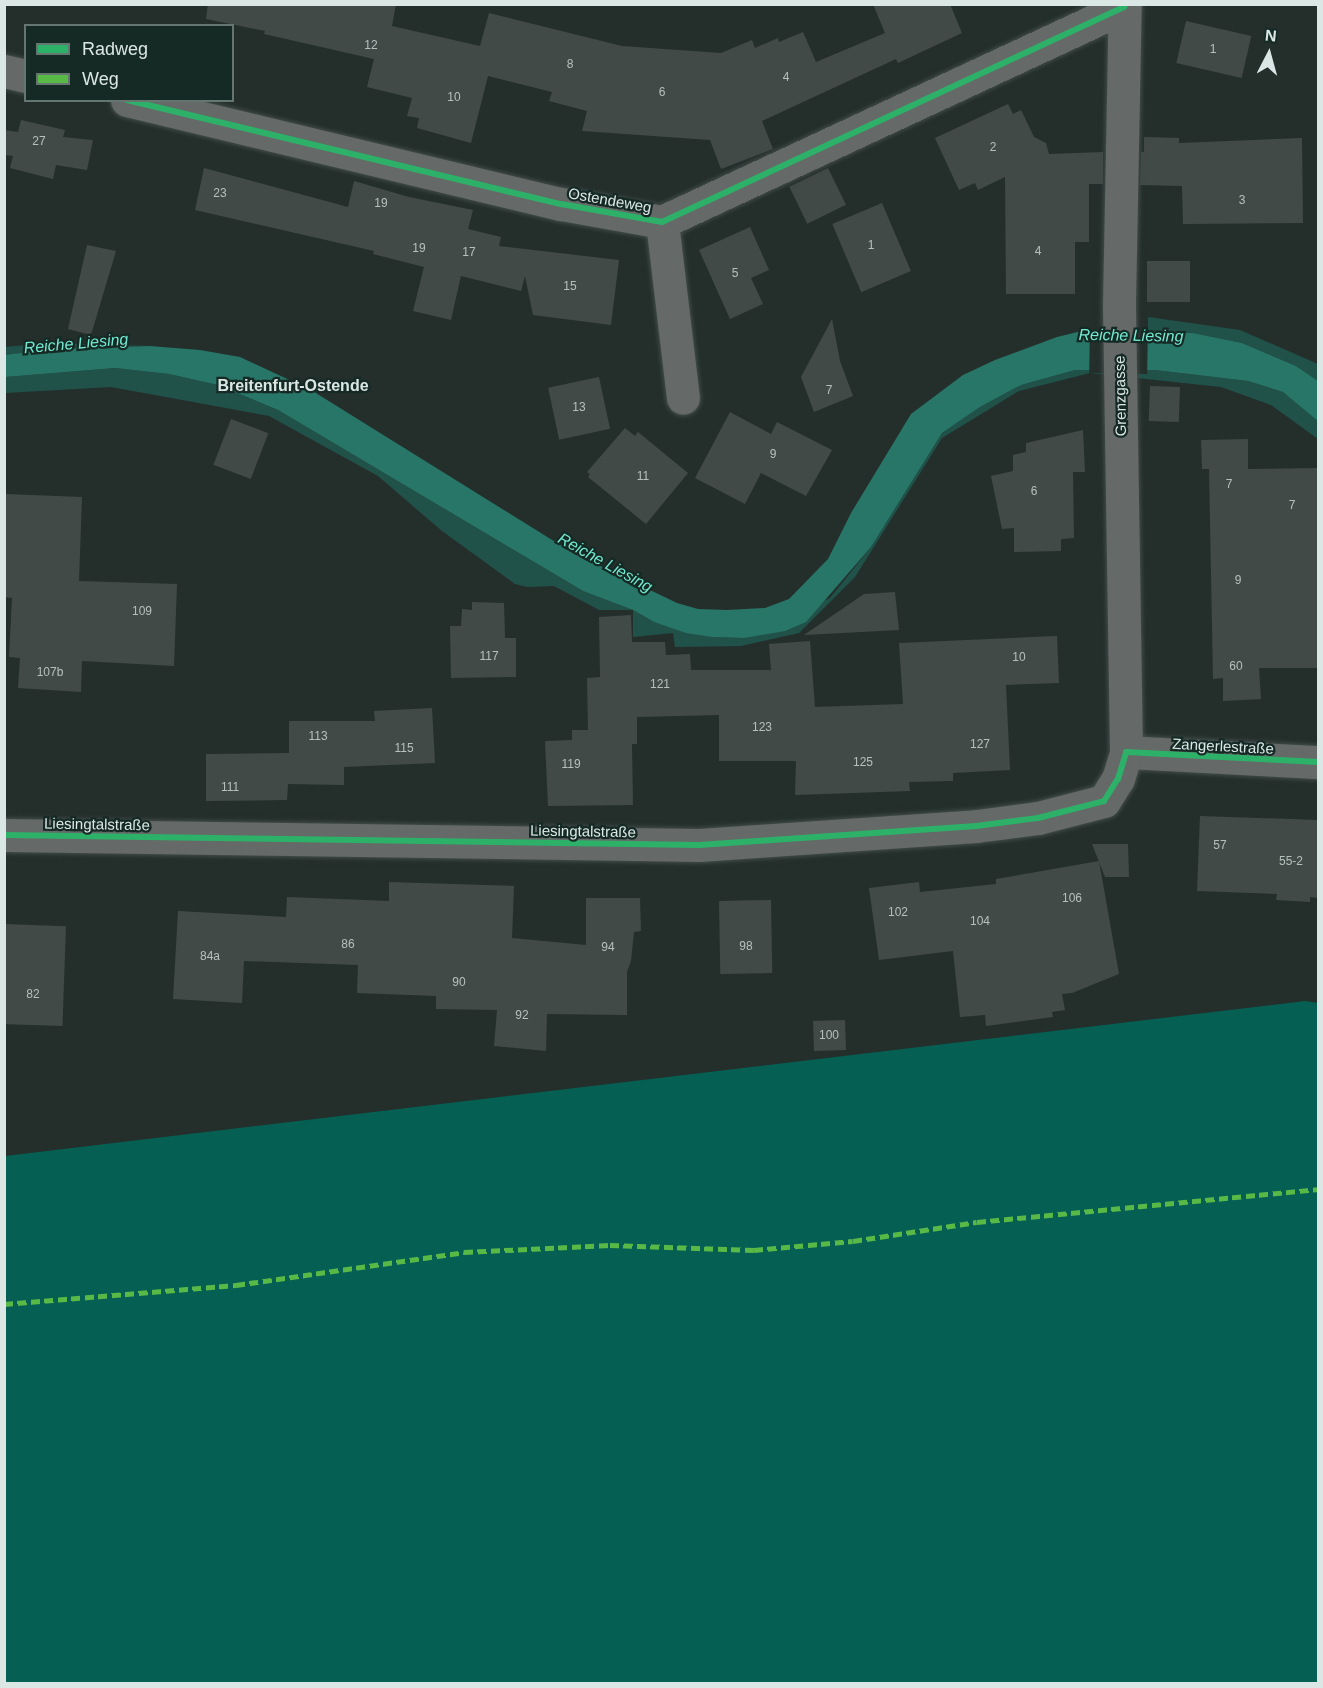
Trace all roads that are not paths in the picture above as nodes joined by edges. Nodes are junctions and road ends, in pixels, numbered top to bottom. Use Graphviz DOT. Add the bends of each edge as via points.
graph roads {
  1 [pos="1125,6"];
  2 [pos="4,71"];
  3 [pos="24,76"];
  4 [pos="135,102"];
  5 [pos="662,222"];
  6 [pos="683,398"];
  7 [pos="1126,752"];
  8 [pos="1318,762"];
  9 [pos="4,835"];
  1 -- 5 [label="street, Ostendeweg"];
  1 -- 7 [label="street, Grenzgasse" via="1119,391"];
  2 -- 3 [label="street"];
  4 -- 5 [label="street, Ostendeweg" via="561,204"];
  5 -- 6 [label="street, Ostendeweg"];
  7 -- 8 [label="street, Zangerlestraße"];
  7 -- 9 [label="street, Liesingtalstraße" via="1118,779 1104,801 1038,818 976,826 699,845"];
}
